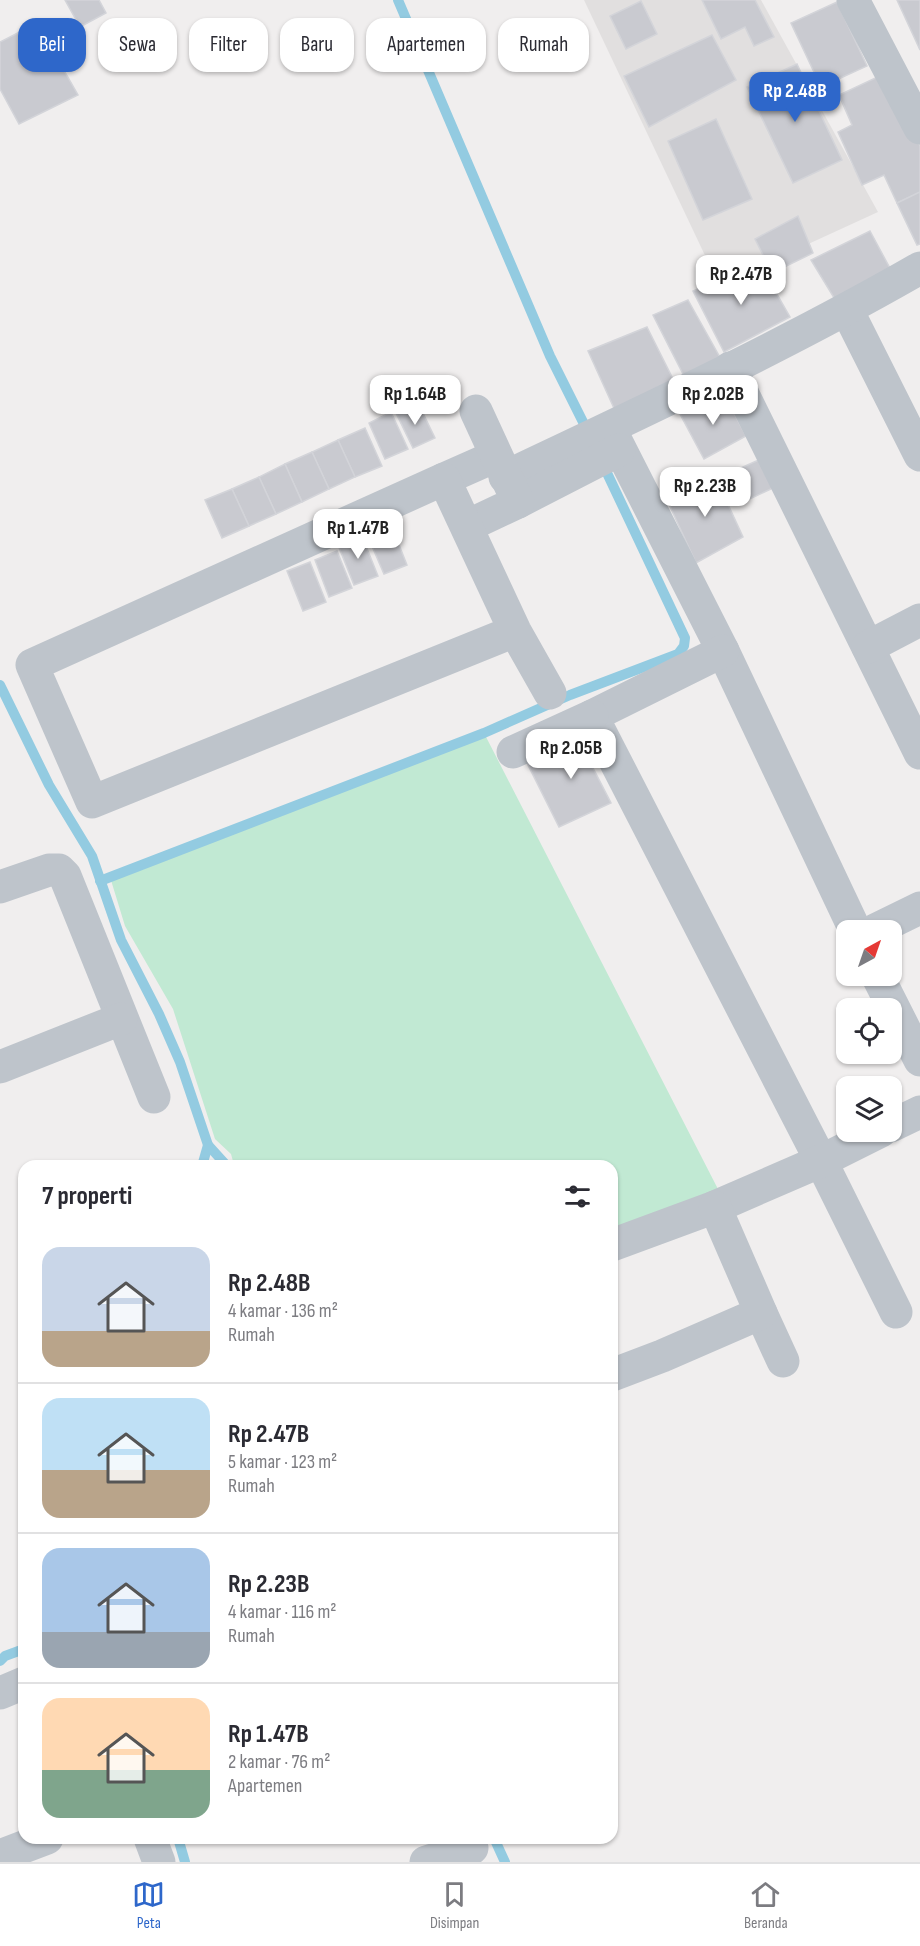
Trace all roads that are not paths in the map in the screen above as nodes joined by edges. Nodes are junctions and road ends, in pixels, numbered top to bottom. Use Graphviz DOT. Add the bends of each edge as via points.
graph roads {
  1 [pos="853,0"];
  2 [pos="920,128"];
  3 [pos="920,268"];
  4 [pos="847,310"];
  5 [pos="730,368"];
  6 [pos="476,411"];
  7 [pos="615,439"];
  8 [pos="920,455"];
  9 [pos="506,478"];
  10 [pos="444,479"];
  11 [pos="466,525"];
  12 [pos="920,620"];
  13 [pos="516,631"];
  14 [pos="868,647"];
  15 [pos="723,651"];
  16 [pos="550,693"];
  17 [pos="592,716"];
  18 [pos="513,752"];
  19 [pos="920,753"];
  20 [pos="0,887"];
  21 [pos="920,908"];
  22 [pos="850,920"];
  23 [pos="895,920"];
  24 [pos="883,986"];
  25 [pos="122,1019"];
  26 [pos="920,1060"];
  27 [pos="0,1067"];
  28 [pos="154,1097"];
  29 [pos="920,1112"];
  30 [pos="902,1121"];
  31 [pos="859,1142"];
  32 [pos="821,1161"];
  33 [pos="715,1207"];
  34 [pos="618,1243"];
  35 [pos="896,1312"];
  36 [pos="761,1313"];
  37 [pos="783,1361"];
  38 [pos="618,1373"];
  39 [pos="18,1686"];
  40 [pos="0,1693"];
  41 [pos="31,1844"];
  42 [pos="152,1844"];
  43 [pos="472,1848"];
  44 [pos="0,1856"];
  45 [pos="159,1862"];
  46 [pos="426,1862"];
  1 -- 2 [label="street"];
  3 -- 4 [label="street"];
  4 -- 5 [label="street"];
  4 -- 8 [label="street"];
  5 -- 7 [label="street"];
  5 -- 14 [label="street"];
  6 -- 9 [label="street"];
  7 -- 9 [label="street"];
  7 -- 15 [label="street"];
  9 -- 10 [label="street"];
  9 -- 11 [label="street"];
  10 -- 11 [label="street"];
  10 -- 13 [label="street" via="32,665 92,802"];
  11 -- 13 [label="street"];
  12 -- 14 [label="street"];
  13 -- 16 [label="street"];
  14 -- 19 [label="street"];
  15 -- 17 [label="street"];
  15 -- 22 [label="street"];
  17 -- 18 [label="street"];
  17 -- 32 [label="street"];
  20 -- 25 [label="street" via="49,870 59,870 65,876"];
  21 -- 23 [label="street"];
  24 -- 26 [label="street"];
  25 -- 27 [label="street"];
  25 -- 28 [label="street"];
  29 -- 30 [label="street"];
  31 -- 32 [label="street"];
  32 -- 33 [label="street"];
  32 -- 35 [label="street"];
  33 -- 34 [label="street"];
  33 -- 36 [label="street"];
  36 -- 37 [label="street"];
  36 -- 38 [label="street"];
  39 -- 40 [label="street"];
  41 -- 44 [label="street"];
  42 -- 45 [label="street"];
  43 -- 46 [label="street"];
}
